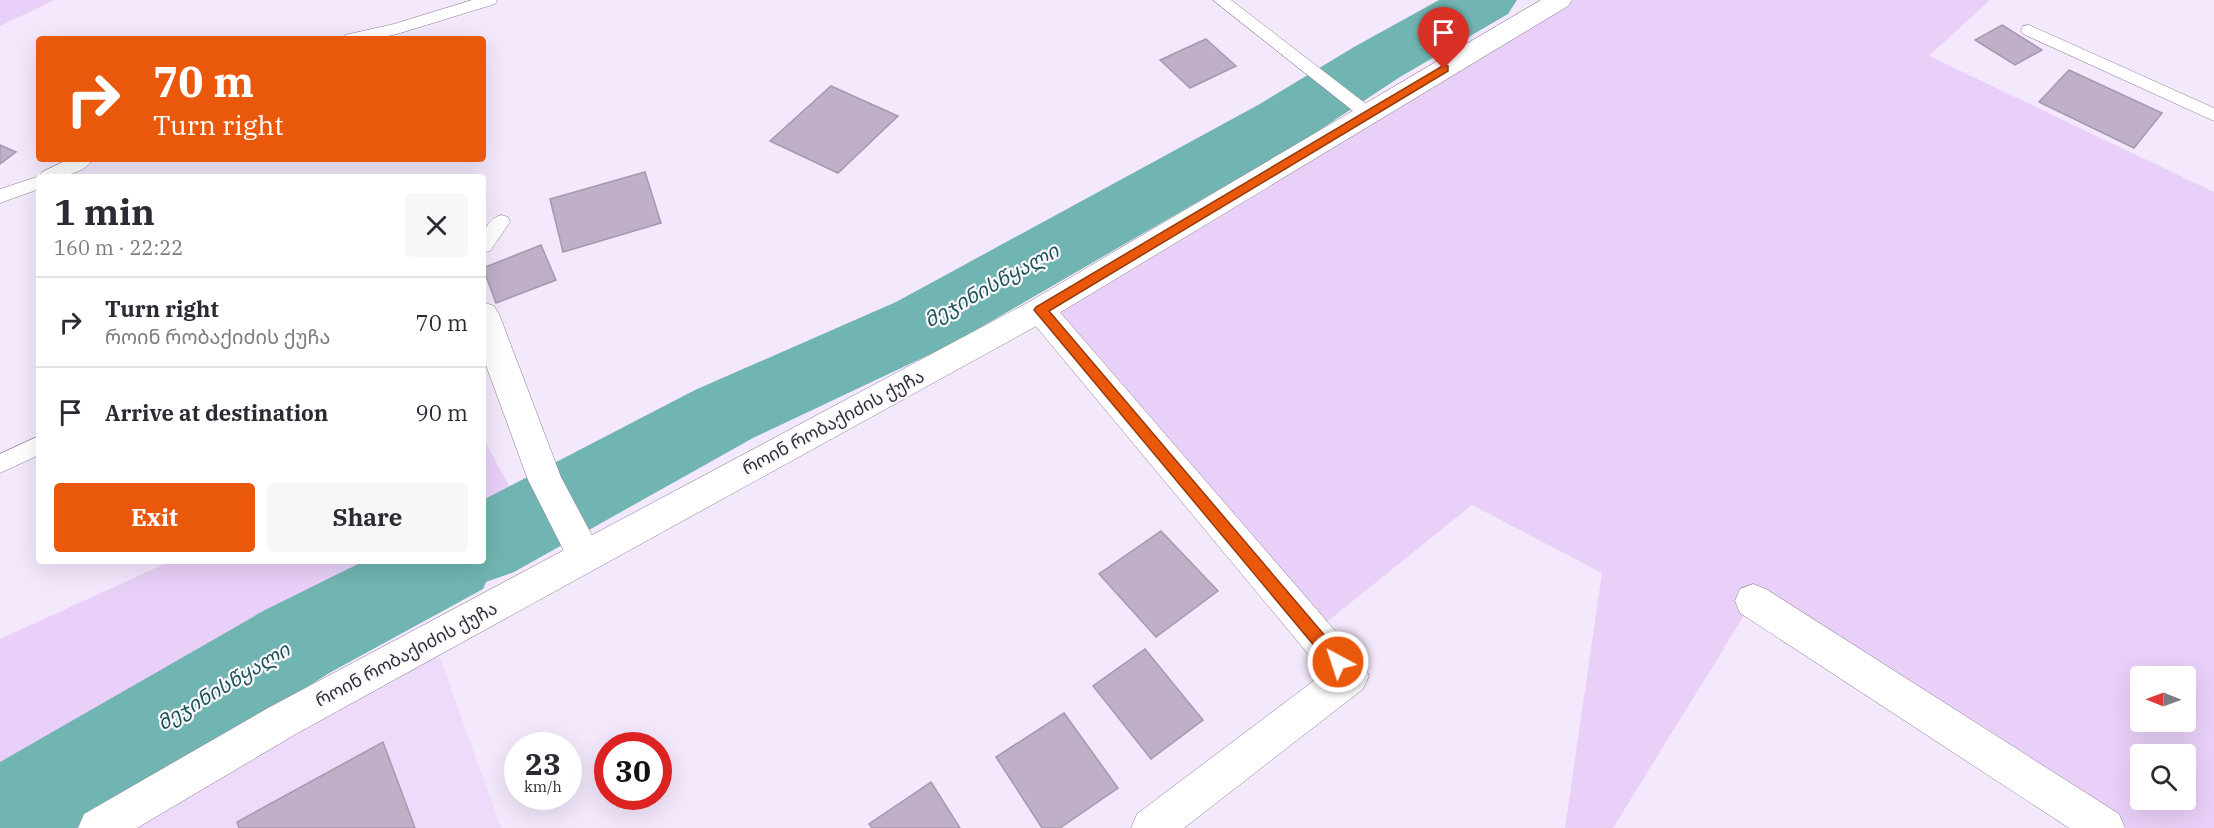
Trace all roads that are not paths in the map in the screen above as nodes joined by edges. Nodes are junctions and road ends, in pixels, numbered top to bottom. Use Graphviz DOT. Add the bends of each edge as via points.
graph roads {
  1 [pos="489,0"];
  2 [pos="1221,0"];
  3 [pos="1559,0"];
  4 [pos="2029,30"];
  5 [pos="365,36"];
  6 [pos="1359,108"];
  7 [pos="2214,115"];
  8 [pos="78,162"];
  9 [pos="54,174"];
  10 [pos="36,183"];
  11 [pos="0,196"];
  12 [pos="501,222"];
  13 [pos="486,242"];
  14 [pos="1040,310"];
  15 [pos="486,322"];
  16 [pos="36,446"];
  17 [pos="0,464"];
  18 [pos="580,546"];
  19 [pos="1753,601"];
  20 [pos="98,828"];
  21 [pos="1151,828"];
  22 [pos="2105,828"];
  1 -- 5 [label="lane"];
  2 -- 6 [label="lane"];
  3 -- 6 [label="street, როინ რობაქიძის ქუჩა"];
  4 -- 7 [label="lane"];
  6 -- 14 [label="street, როინ რობაქიძის ქუჩა"];
  8 -- 9 [label="lane"];
  10 -- 11 [label="lane"];
  12 -- 13 [label="lane"];
  14 -- 18 [label="street, როინ რობაქიძის ქუჩა"];
  14 -- 21 [label="street" via="1350,676"];
  15 -- 18 [label="street" via="545,480"];
  16 -- 17 [label="lane"];
  18 -- 20 [label="street, როინ რობაქიძის ქუჩა"];
  19 -- 22 [label="street"];
}
